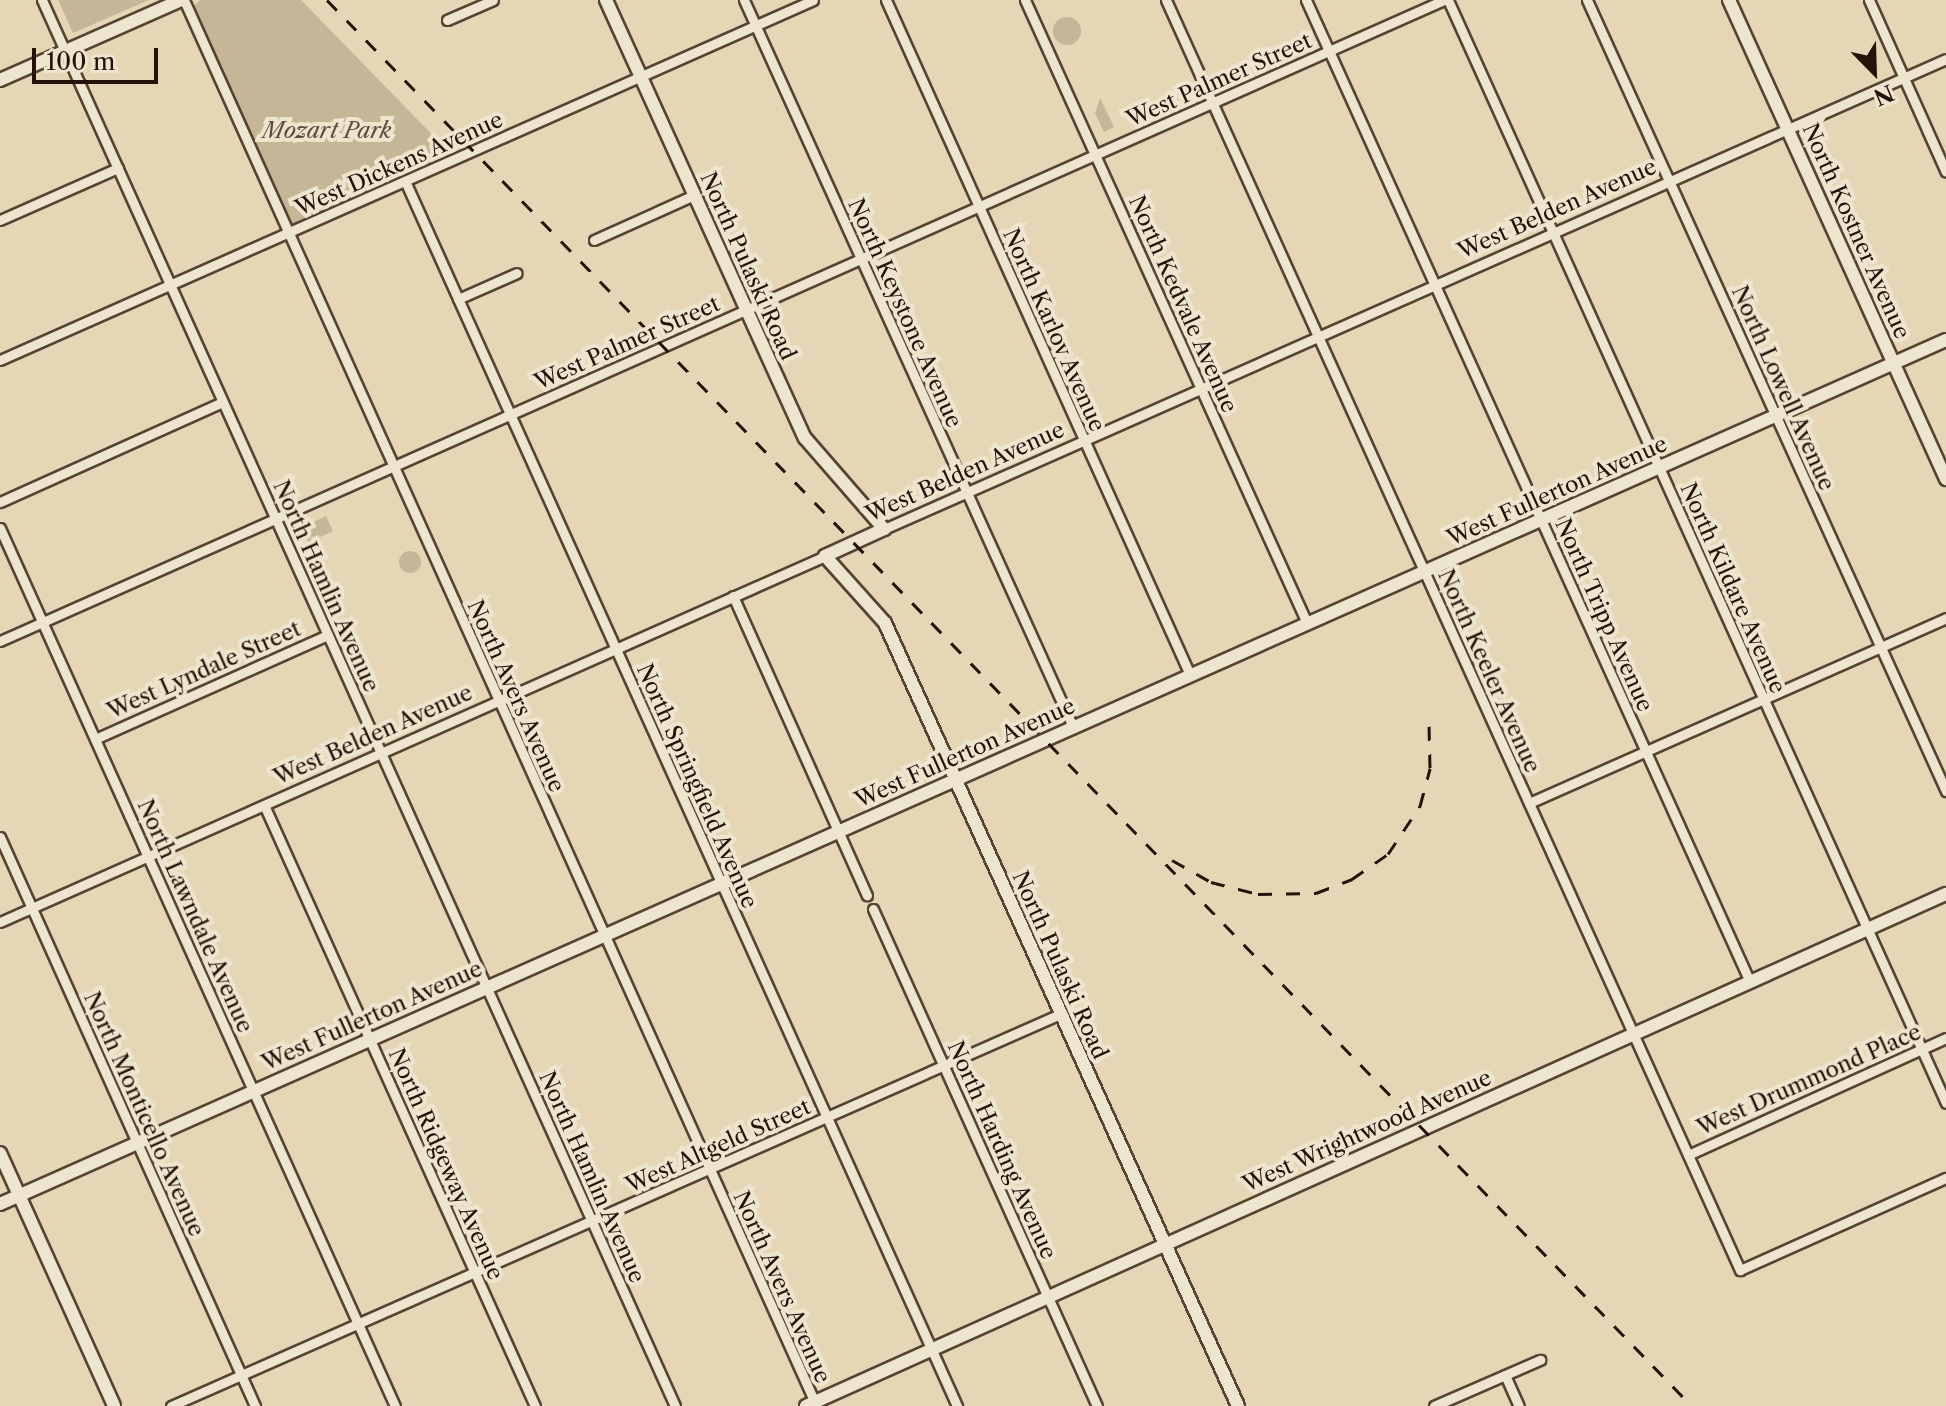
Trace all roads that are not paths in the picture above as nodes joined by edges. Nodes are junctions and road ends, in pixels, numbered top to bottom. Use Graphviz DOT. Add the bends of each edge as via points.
graph roads {
  1 [pos="42,0"];
  2 [pos="183,0"];
  3 [pos="493,0"];
  4 [pos="606,0"];
  5 [pos="744,0"];
  6 [pos="813,0"];
  7 [pos="886,0"];
  8 [pos="1025,0"];
  9 [pos="1166,0"];
  10 [pos="1306,0"];
  11 [pos="1446,0"];
  12 [pos="1587,0"];
  13 [pos="1729,0"];
  14 [pos="1869,0"];
  15 [pos="447,20"];
  16 [pos="756,25"];
  17 [pos="65,51"];
  18 [pos="1329,51"];
  19 [pos="1946,59"];
  20 [pos="640,77"];
  21 [pos="1904,77"];
  22 [pos="0,80"];
  23 [pos="1212,103"];
  24 [pos="1787,129"];
  25 [pos="1095,155"];
  26 [pos="118,168"];
  27 [pos="1946,172"];
  28 [pos="405,181"];
  29 [pos="1670,181"];
  30 [pos="694,195"];
  31 [pos="979,206"];
  32 [pos="0,220"];
  33 [pos="288,232"];
  34 [pos="1553,233"];
  35 [pos="594,240"];
  36 [pos="861,259"];
  37 [pos="517,273"];
  38 [pos="170,285"];
  39 [pos="1435,285"];
  40 [pos="458,299"];
  41 [pos="746,310"];
  42 [pos="1318,337"];
  43 [pos="1946,340"];
  44 [pos="0,360"];
  45 [pos="1894,363"];
  46 [pos="1201,389"];
  47 [pos="223,402"];
  48 [pos="510,415"];
  49 [pos="1776,416"];
  50 [pos="1085,441"];
  51 [pos="393,466"];
  52 [pos="1658,468"];
  53 [pos="1946,479"];
  54 [pos="967,493"];
  55 [pos="0,502"];
  56 [pos="276,519"];
  57 [pos="1541,520"];
  58 [pos="0,528"];
  59 [pos="884,529"];
  60 [pos="825,556"];
  61 [pos="1424,571"];
  62 [pos="733,596"];
  63 [pos="1946,618"];
  64 [pos="42,622"];
  65 [pos="1307,623"];
  66 [pos="328,635"];
  67 [pos="0,641"];
  68 [pos="1881,647"];
  69 [pos="616,649"];
  70 [pos="1190,675"];
  71 [pos="1764,700"];
  72 [pos="499,701"];
  73 [pos="1073,727"];
  74 [pos="95,739"];
  75 [pos="1646,752"];
  76 [pos="381,753"];
  77 [pos="955,780"];
  78 [pos="1946,791"];
  79 [pos="1529,803"];
  80 [pos="264,805"];
  81 [pos="838,831"];
  82 [pos="0,837"];
  83 [pos="148,856"];
  84 [pos="721,883"];
  85 [pos="1946,894"];
  86 [pos="867,895"];
  87 [pos="32,908"];
  88 [pos="873,909"];
  89 [pos="0,922"];
  90 [pos="1867,929"];
  91 [pos="604,935"];
  92 [pos="1750,982"];
  93 [pos="487,987"];
  94 [pos="1060,1014"];
  95 [pos="1633,1034"];
  96 [pos="1946,1038"];
  97 [pos="370,1039"];
  98 [pos="1922,1049"];
  99 [pos="944,1066"];
  100 [pos="254,1091"];
  101 [pos="1946,1103"];
  102 [pos="827,1118"];
  103 [pos="137,1143"];
  104 [pos="0,1153"];
  105 [pos="1688,1155"];
  106 [pos="710,1170"];
  107 [pos="1946,1178"];
  108 [pos="19,1195"];
  109 [pos="0,1204"];
  110 [pos="592,1220"];
  111 [pos="1165,1245"];
  112 [pos="474,1271"];
  113 [pos="1049,1299"];
  114 [pos="358,1323"];
  115 [pos="932,1350"];
  116 [pos="1540,1360"];
  117 [pos="241,1375"];
  118 [pos="1505,1375"];
  119 [pos="812,1405"];
  120 [pos="114,1406"];
  121 [pos="171,1406"];
  122 [pos="255,1406"];
  123 [pos="395,1406"];
  124 [pos="535,1406"];
  125 [pos="675,1406"];
  126 [pos="957,1406"];
  127 [pos="1097,1406"];
  128 [pos="1238,1406"];
  129 [pos="1434,1406"];
  130 [pos="1519,1406"];
  1 -- 17 [label="street, North Hamlin Avenue"];
  2 -- 17 [label="main road"];
  2 -- 33 [label="street, North Avers Avenue"];
  3 -- 15 [label="street"];
  4 -- 20 [label="main road, North Pulaski Road"];
  5 -- 16 [label="street, North Keystone Avenue"];
  6 -- 16 [label="street, West Dickens Avenue"];
  7 -- 31 [label="street, North Karlov Avenue"];
  8 -- 25 [label="street, North Kedvale Avenue"];
  9 -- 23 [label="street, North Keeler Avenue"];
  10 -- 18 [label="street, North Tripp Avenue"];
  11 -- 18 [label="street, West Palmer Street"];
  11 -- 34 [label="street, North Kildare Avenue"];
  12 -- 29 [label="street, North Lowell Avenue"];
  13 -- 24 [label="main road, North Kostner Avenue"];
  14 -- 21 [label="street"];
  16 -- 20 [label="street, West Dickens Avenue"];
  16 -- 36 [label="street, North Keystone Avenue"];
  17 -- 22 [label="main road"];
  17 -- 26 [label="street, North Hamlin Avenue"];
  18 -- 23 [label="street, West Palmer Street"];
  18 -- 39 [label="street, North Tripp Avenue"];
  19 -- 21 [label="street, West Belden Avenue"];
  20 -- 28 [label="street, West Dickens Avenue"];
  20 -- 30 [label="main road, North Pulaski Road"];
  21 -- 24 [label="street, West Belden Avenue"];
  21 -- 27 [label="street"];
  23 -- 25 [label="street, West Palmer Street"];
  23 -- 42 [label="street, North Keeler Avenue"];
  24 -- 29 [label="street, West Belden Avenue"];
  24 -- 45 [label="main road, North Kostner Avenue"];
  25 -- 31 [label="street, West Palmer Street"];
  25 -- 46 [label="street, North Kedvale Avenue"];
  26 -- 32 [label="street"];
  26 -- 38 [label="street, North Hamlin Avenue"];
  28 -- 33 [label="street, West Dickens Avenue"];
  28 -- 40 [label="street, North Springfield Avenue"];
  29 -- 34 [label="street, West Belden Avenue"];
  29 -- 49 [label="street, North Lowell Avenue"];
  30 -- 35 [label="street"];
  30 -- 41 [label="main road, North Pulaski Road"];
  31 -- 36 [label="street, West Palmer Street"];
  31 -- 50 [label="street, North Karlov Avenue"];
  33 -- 38 [label="street, West Dickens Avenue"];
  33 -- 51 [label="street, North Avers Avenue"];
  34 -- 39 [label="street, West Belden Avenue"];
  34 -- 52 [label="street, North Kildare Avenue"];
  36 -- 41 [label="street, West Palmer Street"];
  36 -- 54 [label="street, North Keystone Avenue"];
  37 -- 40 [label="street"];
  38 -- 44 [label="street, West Dickens Avenue"];
  38 -- 47 [label="street, North Hamlin Avenue"];
  39 -- 42 [label="street, West Belden Avenue"];
  39 -- 57 [label="street, North Tripp Avenue"];
  40 -- 48 [label="street, North Springfield Avenue"];
  41 -- 48 [label="street, West Palmer Street"];
  41 -- 59 [label="main road, North Pulaski Road" via="805,438"];
  42 -- 46 [label="street, West Belden Avenue"];
  42 -- 61 [label="street, North Keeler Avenue"];
  43 -- 45 [label="main road, West Fullerton Avenue"];
  45 -- 49 [label="main road, West Fullerton Avenue"];
  45 -- 53 [label="main road, North Kostner Avenue"];
  46 -- 50 [label="street, West Belden Avenue"];
  46 -- 65 [label="street, North Kedvale Avenue"];
  47 -- 55 [label="street"];
  47 -- 56 [label="street, North Hamlin Avenue"];
  48 -- 51 [label="street, West Palmer Street"];
  48 -- 69 [label="street, North Springfield Avenue"];
  49 -- 52 [label="main road, West Fullerton Avenue"];
  49 -- 68 [label="street, North Lowell Avenue"];
  50 -- 54 [label="street, West Belden Avenue"];
  50 -- 70 [label="street, North Karlov Avenue"];
  51 -- 56 [label="street, West Palmer Street"];
  51 -- 72 [label="street, North Avers Avenue"];
  52 -- 57 [label="main road, West Fullerton Avenue"];
  52 -- 71 [label="street, North Kildare Avenue"];
  54 -- 59 [label="street, West Belden Avenue"];
  54 -- 73 [label="street, North Keystone Avenue"];
  56 -- 64 [label="street, West Palmer Street"];
  56 -- 66 [label="street, North Hamlin Avenue"];
  57 -- 61 [label="main road, West Fullerton Avenue"];
  57 -- 75 [label="street, North Tripp Avenue"];
  58 -- 64 [label="street, North Lawndale Avenue"];
  59 -- 60 [label="main road, West Belden Avenue"];
  60 -- 62 [label="street, West Belden Avenue"];
  60 -- 77 [label="main road, North Pulaski Road" via="885,623"];
  61 -- 65 [label="main road, West Fullerton Avenue"];
  61 -- 79 [label="street, North Keeler Avenue"];
  62 -- 69 [label="street, West Belden Avenue"];
  62 -- 81 [label="street"];
  63 -- 68 [label="street"];
  64 -- 67 [label="street, West Palmer Street"];
  64 -- 74 [label="street, North Lawndale Avenue"];
  65 -- 70 [label="main road, West Fullerton Avenue"];
  66 -- 74 [label="street, West Lyndale Street"];
  66 -- 76 [label="street, North Hamlin Avenue"];
  68 -- 71 [label="street"];
  68 -- 78 [label="street, North Lowell Avenue"];
  69 -- 72 [label="street, West Belden Avenue"];
  69 -- 84 [label="street, North Springfield Avenue"];
  70 -- 73 [label="main road, West Fullerton Avenue"];
  71 -- 75 [label="street"];
  71 -- 90 [label="street, North Kildare Avenue"];
  72 -- 76 [label="street, West Belden Avenue"];
  72 -- 91 [label="street, North Avers Avenue"];
  73 -- 77 [label="main road, West Fullerton Avenue"];
  74 -- 83 [label="street, North Lawndale Avenue"];
  75 -- 79 [label="street"];
  75 -- 92 [label="street, North Tripp Avenue"];
  76 -- 80 [label="street, West Belden Avenue"];
  76 -- 93 [label="street, North Hamlin Avenue"];
  77 -- 81 [label="main road, West Fullerton Avenue"];
  77 -- 94 [label="main road, North Pulaski Road"];
  79 -- 95 [label="street, North Keeler Avenue"];
  80 -- 83 [label="street, West Belden Avenue"];
  80 -- 97 [label="street, North Ridgeway Avenue"];
  81 -- 84 [label="main road, West Fullerton Avenue"];
  81 -- 86 [label="street"];
  82 -- 87 [label="street, North Monticello Avenue"];
  83 -- 87 [label="street, West Belden Avenue"];
  83 -- 100 [label="street, North Lawndale Avenue"];
  84 -- 91 [label="main road, West Fullerton Avenue"];
  84 -- 102 [label="street, North Springfield Avenue"];
  85 -- 90 [label="main road, West Wrightwood Avenue"];
  87 -- 89 [label="street, West Belden Avenue"];
  87 -- 103 [label="street, North Monticello Avenue"];
  88 -- 99 [label="street, North Harding Avenue"];
  90 -- 92 [label="main road, West Wrightwood Avenue"];
  90 -- 98 [label="street, North Kildare Avenue"];
  91 -- 93 [label="main road, West Fullerton Avenue"];
  91 -- 106 [label="street, North Avers Avenue"];
  92 -- 95 [label="main road, West Wrightwood Avenue"];
  93 -- 97 [label="main road, West Fullerton Avenue"];
  93 -- 110 [label="street, North Hamlin Avenue"];
  94 -- 99 [label="street, West Altgeld Street"];
  94 -- 111 [label="main road, North Pulaski Road"];
  95 -- 105 [label="street, North Keeler Avenue"];
  95 -- 111 [label="main road, West Wrightwood Avenue"];
  96 -- 98 [label="street, West Drummond Place"];
  97 -- 100 [label="main road, West Fullerton Avenue"];
  97 -- 112 [label="street, North Ridgeway Avenue"];
  98 -- 101 [label="street, North Kildare Avenue"];
  98 -- 105 [label="street, West Drummond Place"];
  99 -- 102 [label="street, West Altgeld Street"];
  99 -- 113 [label="street, North Harding Avenue"];
  100 -- 103 [label="main road, West Fullerton Avenue"];
  100 -- 114 [label="street, North Lawndale Avenue"];
  102 -- 106 [label="street, West Altgeld Street"];
  102 -- 115 [label="street, North Springfield Avenue"];
  103 -- 108 [label="main road, West Fullerton Avenue"];
  103 -- 117 [label="street, North Monticello Avenue"];
  104 -- 108 [label="main road"];
  105 -- 107 [label="street, North Keeler Avenue" via="1740,1270"];
  106 -- 110 [label="street, West Altgeld Street"];
  106 -- 119 [label="street, North Avers Avenue"];
  108 -- 109 [label="main road, West Fullerton Avenue"];
  108 -- 120 [label="main road"];
  110 -- 112 [label="street, West Altgeld Street"];
  110 -- 125 [label="street, North Hamlin Avenue"];
  111 -- 113 [label="main road, West Wrightwood Avenue"];
  111 -- 128 [label="main road, North Pulaski Road"];
  112 -- 114 [label="street, West Altgeld Street"];
  112 -- 124 [label="street, North Ridgeway Avenue"];
  113 -- 115 [label="main road, West Wrightwood Avenue"];
  113 -- 127 [label="street, North Harding Avenue"];
  114 -- 117 [label="street, West Altgeld Street"];
  114 -- 123 [label="street, North Lawndale Avenue"];
  115 -- 119 [label="main road, West Wrightwood Avenue"];
  115 -- 126 [label="street, North Springfield Avenue"];
  116 -- 118 [label="street"];
  117 -- 121 [label="street, West Altgeld Street"];
  117 -- 122 [label="street, North Monticello Avenue"];
  118 -- 129 [label="street"];
  118 -- 130 [label="street"];
}
